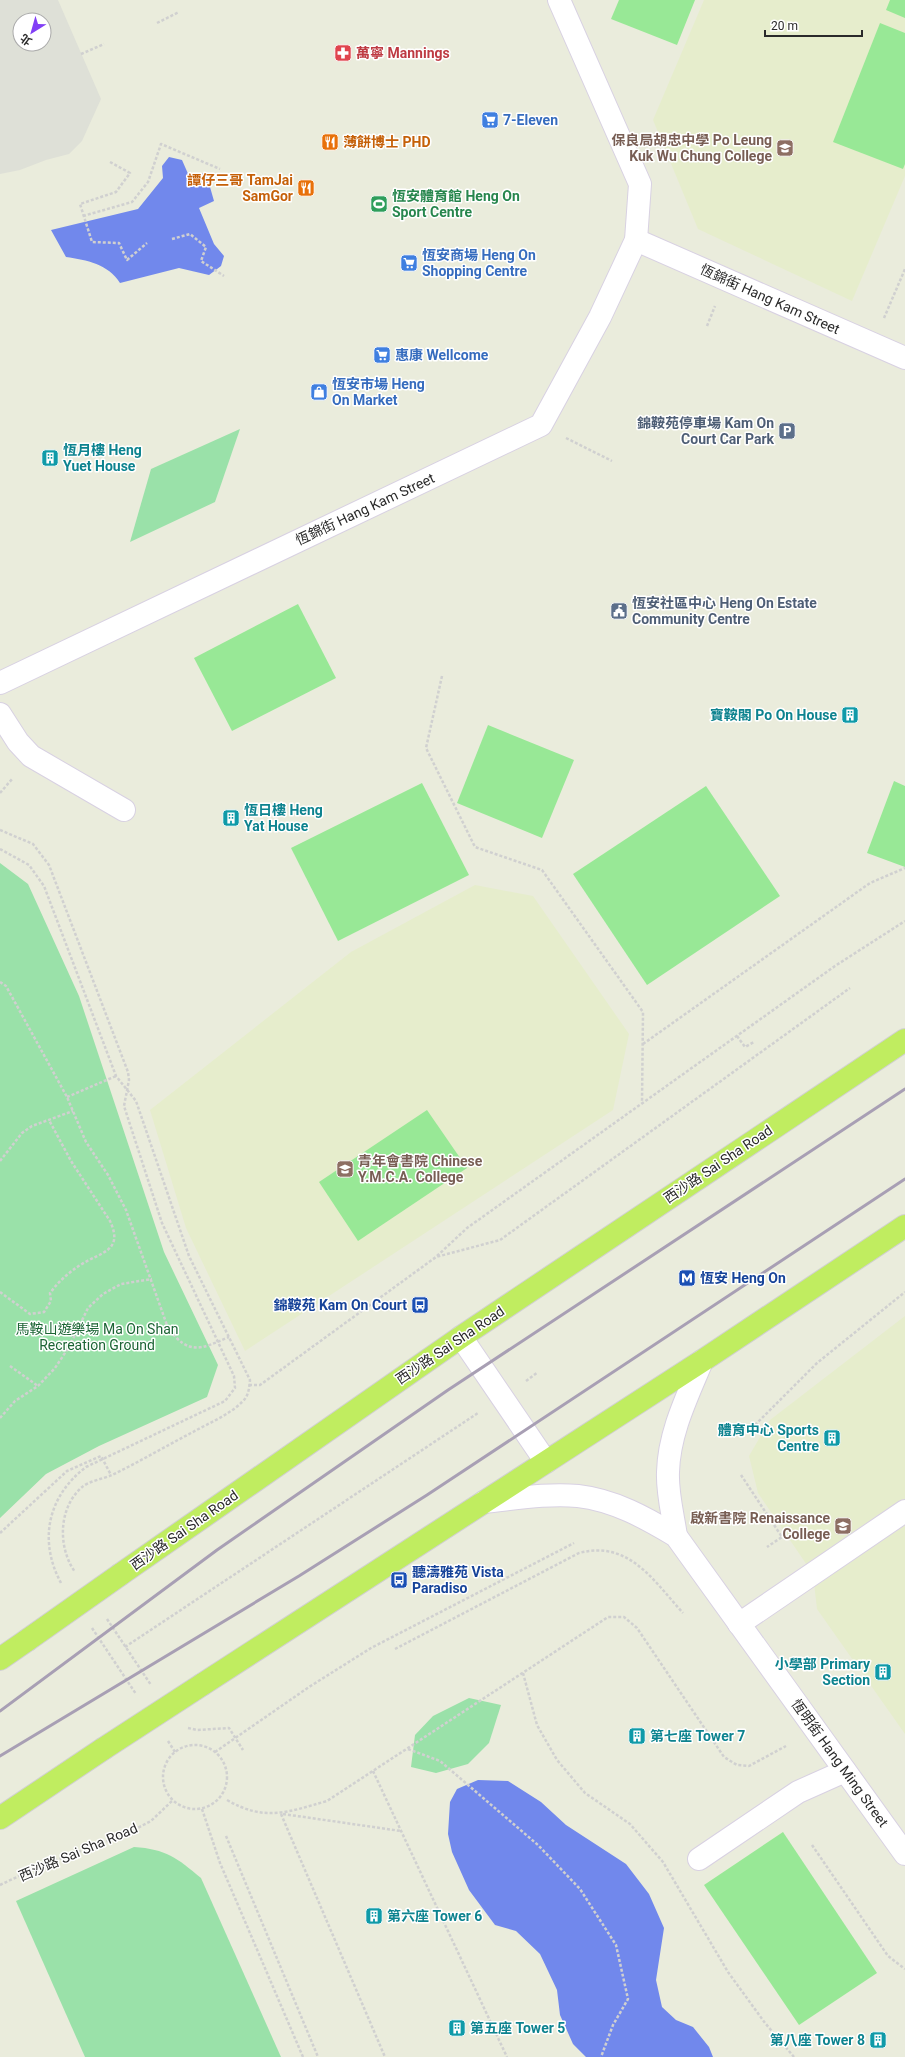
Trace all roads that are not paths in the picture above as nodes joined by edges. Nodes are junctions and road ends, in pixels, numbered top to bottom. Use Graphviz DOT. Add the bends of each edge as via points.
graph roads {
  1 [pos="559,0"];
  2 [pos="636,240"];
  3 [pos="905,358"];
  4 [pos="0,683"];
  5 [pos="0,714"];
  6 [pos="124,810"];
  7 [pos="905,1040"];
  8 [pos="905,1226"];
  9 [pos="461,1336"];
  10 [pos="702,1361"];
  11 [pos="546,1462"];
  12 [pos="484,1502"];
  13 [pos="905,1511"];
  14 [pos="676,1536"];
  15 [pos="739,1624"];
  16 [pos="0,1659"];
  17 [pos="845,1771"];
  18 [pos="0,1818"];
  19 [pos="905,1854"];
  20 [pos="699,1859"];
  1 -- 2 [label="street" via="640,184"];
  2 -- 3 [label="street, 恆錦街 Hang Kam Street"];
  2 -- 4 [label="street, 恆錦街 Hang Kam Street" via="600,317 541,425"];
  5 -- 6 [label="street" via="18,742 31,756"];
  7 -- 9 [label="main road, 西沙路 Sai Sha Road"];
  8 -- 10 [label="main road"];
  9 -- 11 [label="street"];
  9 -- 16 [label="main road, 西沙路 Sai Sha Road, bridge"];
  10 -- 11 [label="main road"];
  10 -- 14 [label="street, 恆明街 Hang Ming Street" via="679,1416 671,1448 668,1472"];
  11 -- 12 [label="main road"];
  12 -- 14 [label="street, 恆明街 Hang Ming Street" via="578,1496 629,1510"];
  12 -- 18 [label="main road, bridge"];
  13 -- 15 [label="street"];
  14 -- 15 [label="street, 恆明街 Hang Ming Street"];
  15 -- 17 [label="street, 恆明街 Hang Ming Street"];
  17 -- 19 [label="street, 恆明街 Hang Ming Street"];
  17 -- 20 [label="street" via="798,1792"];
}
